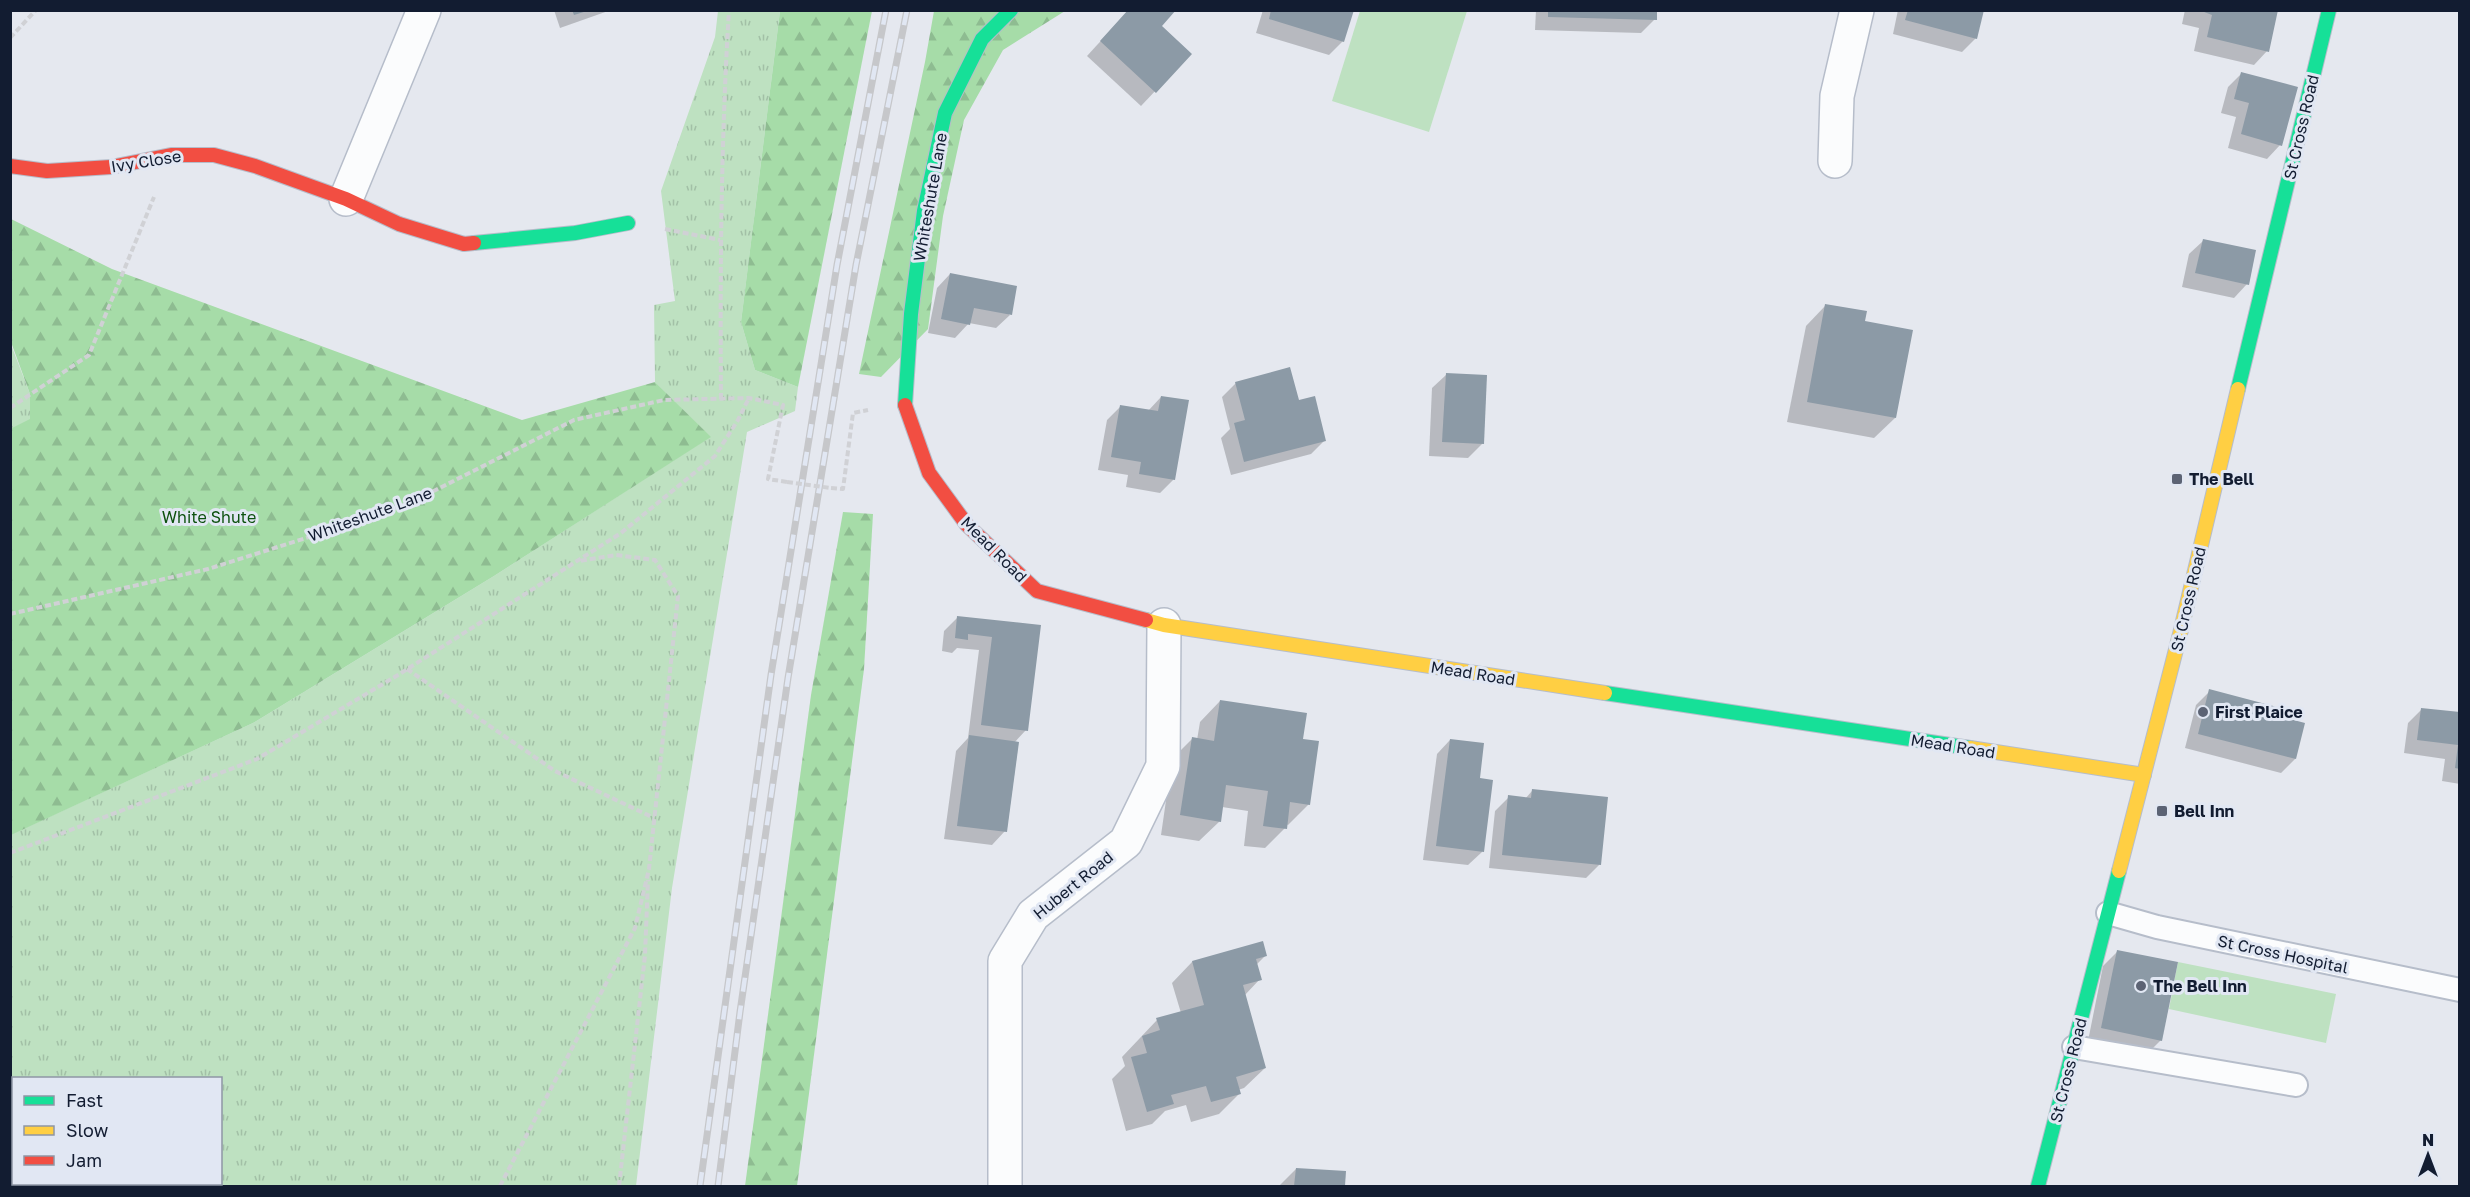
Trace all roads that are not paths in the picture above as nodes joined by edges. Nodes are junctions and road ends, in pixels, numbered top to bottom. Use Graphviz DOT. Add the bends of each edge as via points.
graph roads {
  1 [pos="424,10"];
  2 [pos="1011,10"];
  3 [pos="1857,10"];
  4 [pos="2329,10"];
  5 [pos="1835,161"];
  6 [pos="10,166"];
  7 [pos="346,199"];
  8 [pos="628,223"];
  9 [pos="904,403"];
  10 [pos="1164,625"];
  11 [pos="2144,775"];
  12 [pos="2108,913"];
  13 [pos="2460,990"];
  14 [pos="2074,1047"];
  15 [pos="2296,1085"];
  16 [pos="1005,1186"];
  17 [pos="2038,1186"];
  1 -- 7 [label="street"];
  2 -- 9 [label="street, Whiteshute Lane" via="982,39 945,113 924,211"];
  3 -- 5 [label="street" via="1837,96"];
  4 -- 11 [label="street, St Cross Road"];
  6 -- 7 [label="street, Ivy Close" via="47,171 111,167 171,155 214,155"];
  7 -- 8 [label="street, Ivy Close" via="399,224 465,244 575,233"];
  9 -- 10 [label="street, Mead Road" via="929,473 967,525 1037,591"];
  10 -- 11 [label="street, Mead Road"];
  10 -- 16 [label="street, Hubert Road" via="1163,766 1126,842 1033,915 1005,961"];
  11 -- 12 [label="street, St Cross Road"];
  12 -- 13 [label="lane, St Cross Hospital" via="2157,927"];
  12 -- 14 [label="street, St Cross Road"];
  14 -- 15 [label="lane"];
  14 -- 17 [label="street, St Cross Road"];
}
